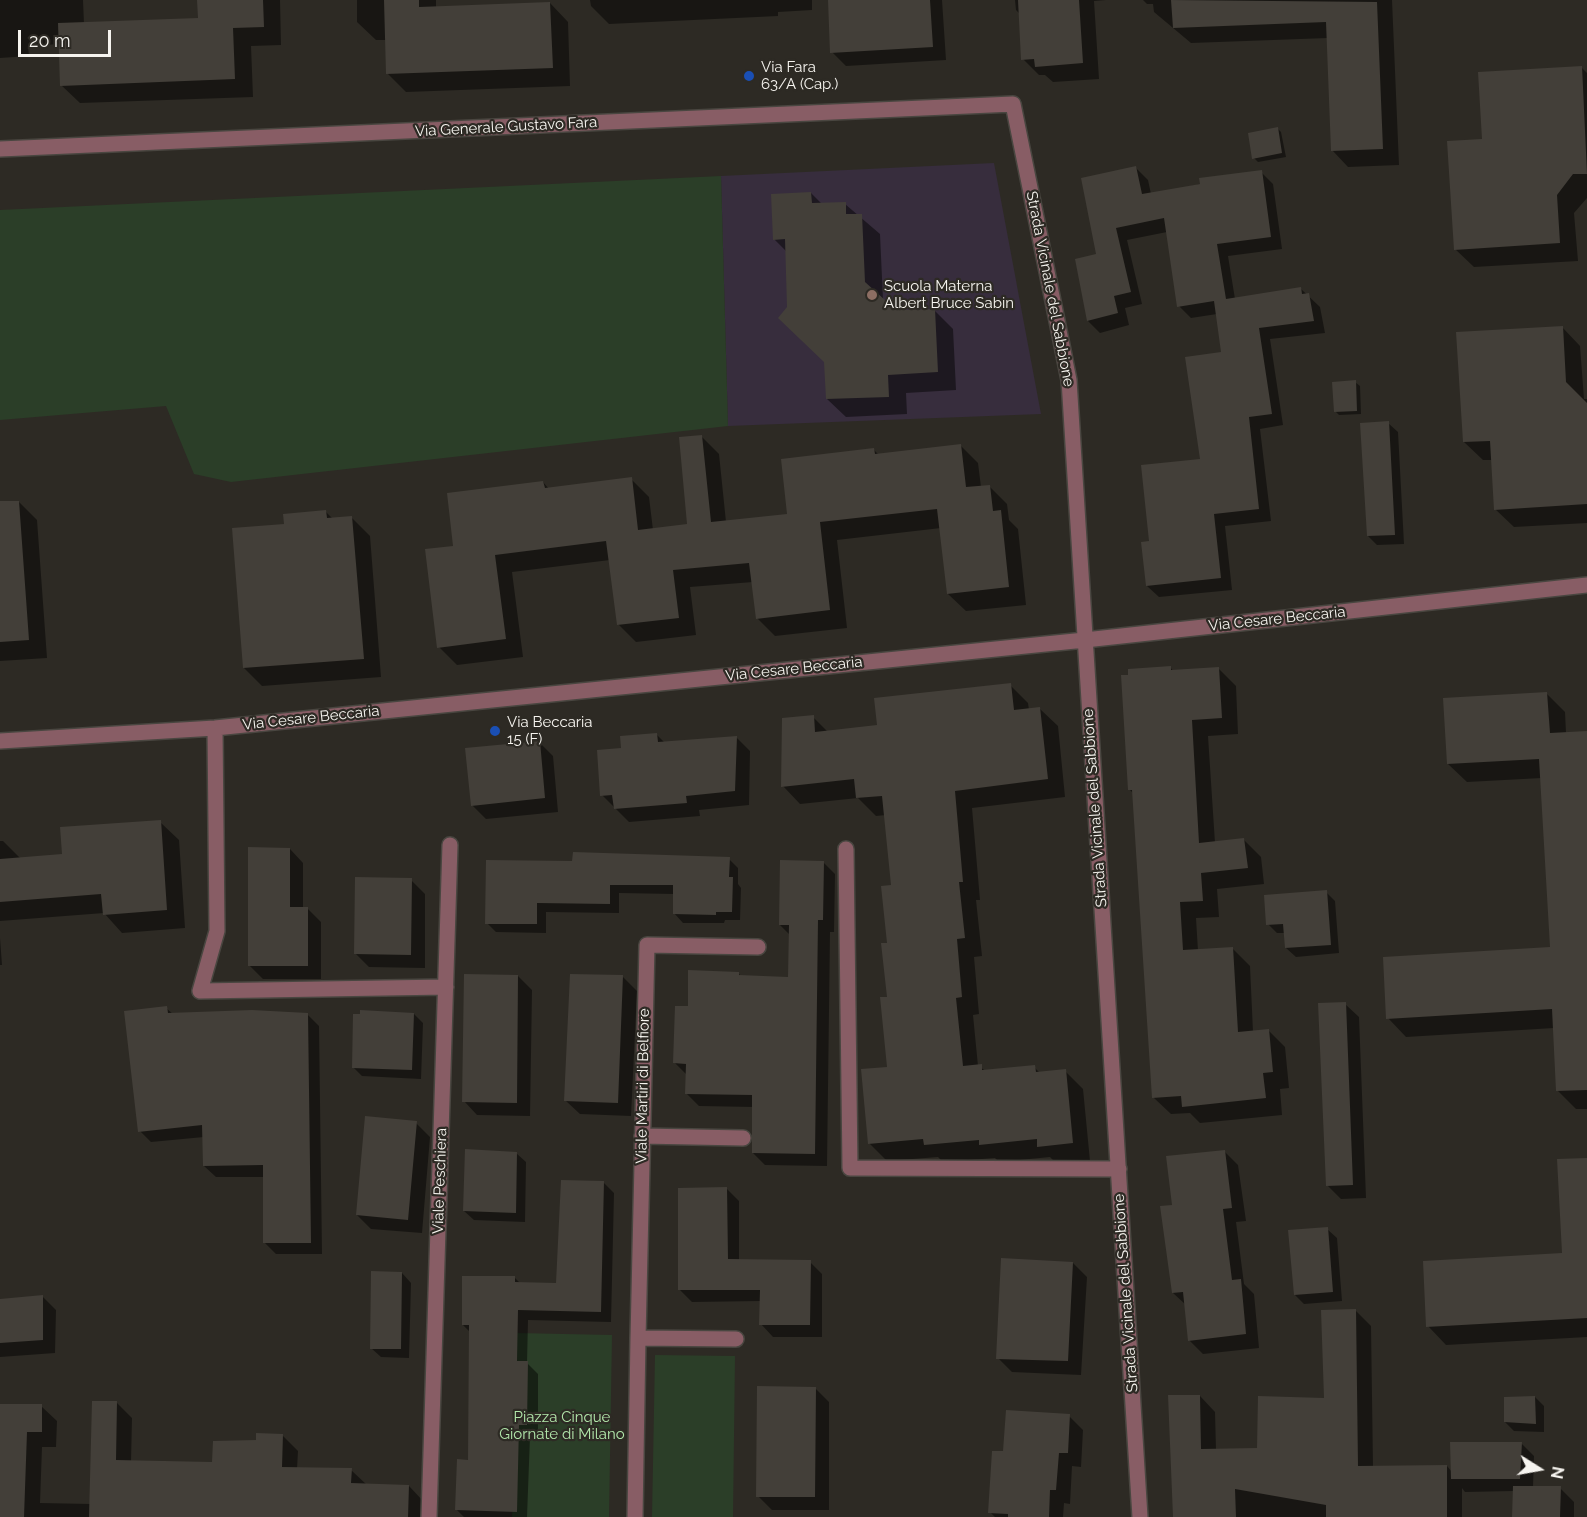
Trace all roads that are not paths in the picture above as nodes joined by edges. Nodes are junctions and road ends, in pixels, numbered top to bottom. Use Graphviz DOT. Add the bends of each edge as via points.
graph roads {
  1 [pos="1013,104"];
  2 [pos="0,149"];
  3 [pos="1587,585"];
  4 [pos="1085,640"];
  5 [pos="215,728"];
  6 [pos="0,741"];
  7 [pos="450,845"];
  8 [pos="846,849"];
  9 [pos="758,946"];
  10 [pos="446,987"];
  11 [pos="642,1136"];
  12 [pos="742,1138"];
  13 [pos="1119,1169"];
  14 [pos="638,1338"];
  15 [pos="736,1339"];
  16 [pos="429,1517"];
  17 [pos="635,1517"];
  18 [pos="1140,1517"];
  1 -- 2 [label="street, Via Generale Gustavo Fara"];
  1 -- 4 [label="street, Strada Vicinale del Sabbione" via="1069,380"];
  3 -- 4 [label="street, Via Cesare Beccaria"];
  4 -- 5 [label="street, Via Cesare Beccaria"];
  4 -- 13 [label="street, Strada Vicinale del Sabbione"];
  5 -- 6 [label="street, Via Cesare Beccaria"];
  5 -- 10 [label="street" via="217,931 200,991"];
  7 -- 10 [label="street, Viale Peschiera"];
  8 -- 13 [label="street" via="850,1168"];
  9 -- 11 [label="street, Viale Martiri di Belfiore" via="647,945"];
  10 -- 16 [label="street, Viale Peschiera"];
  11 -- 12 [label="street"];
  11 -- 14 [label="street, Viale Martiri di Belfiore"];
  13 -- 18 [label="street, Strada Vicinale del Sabbione"];
  14 -- 15 [label="street"];
  14 -- 17 [label="street"];
}
